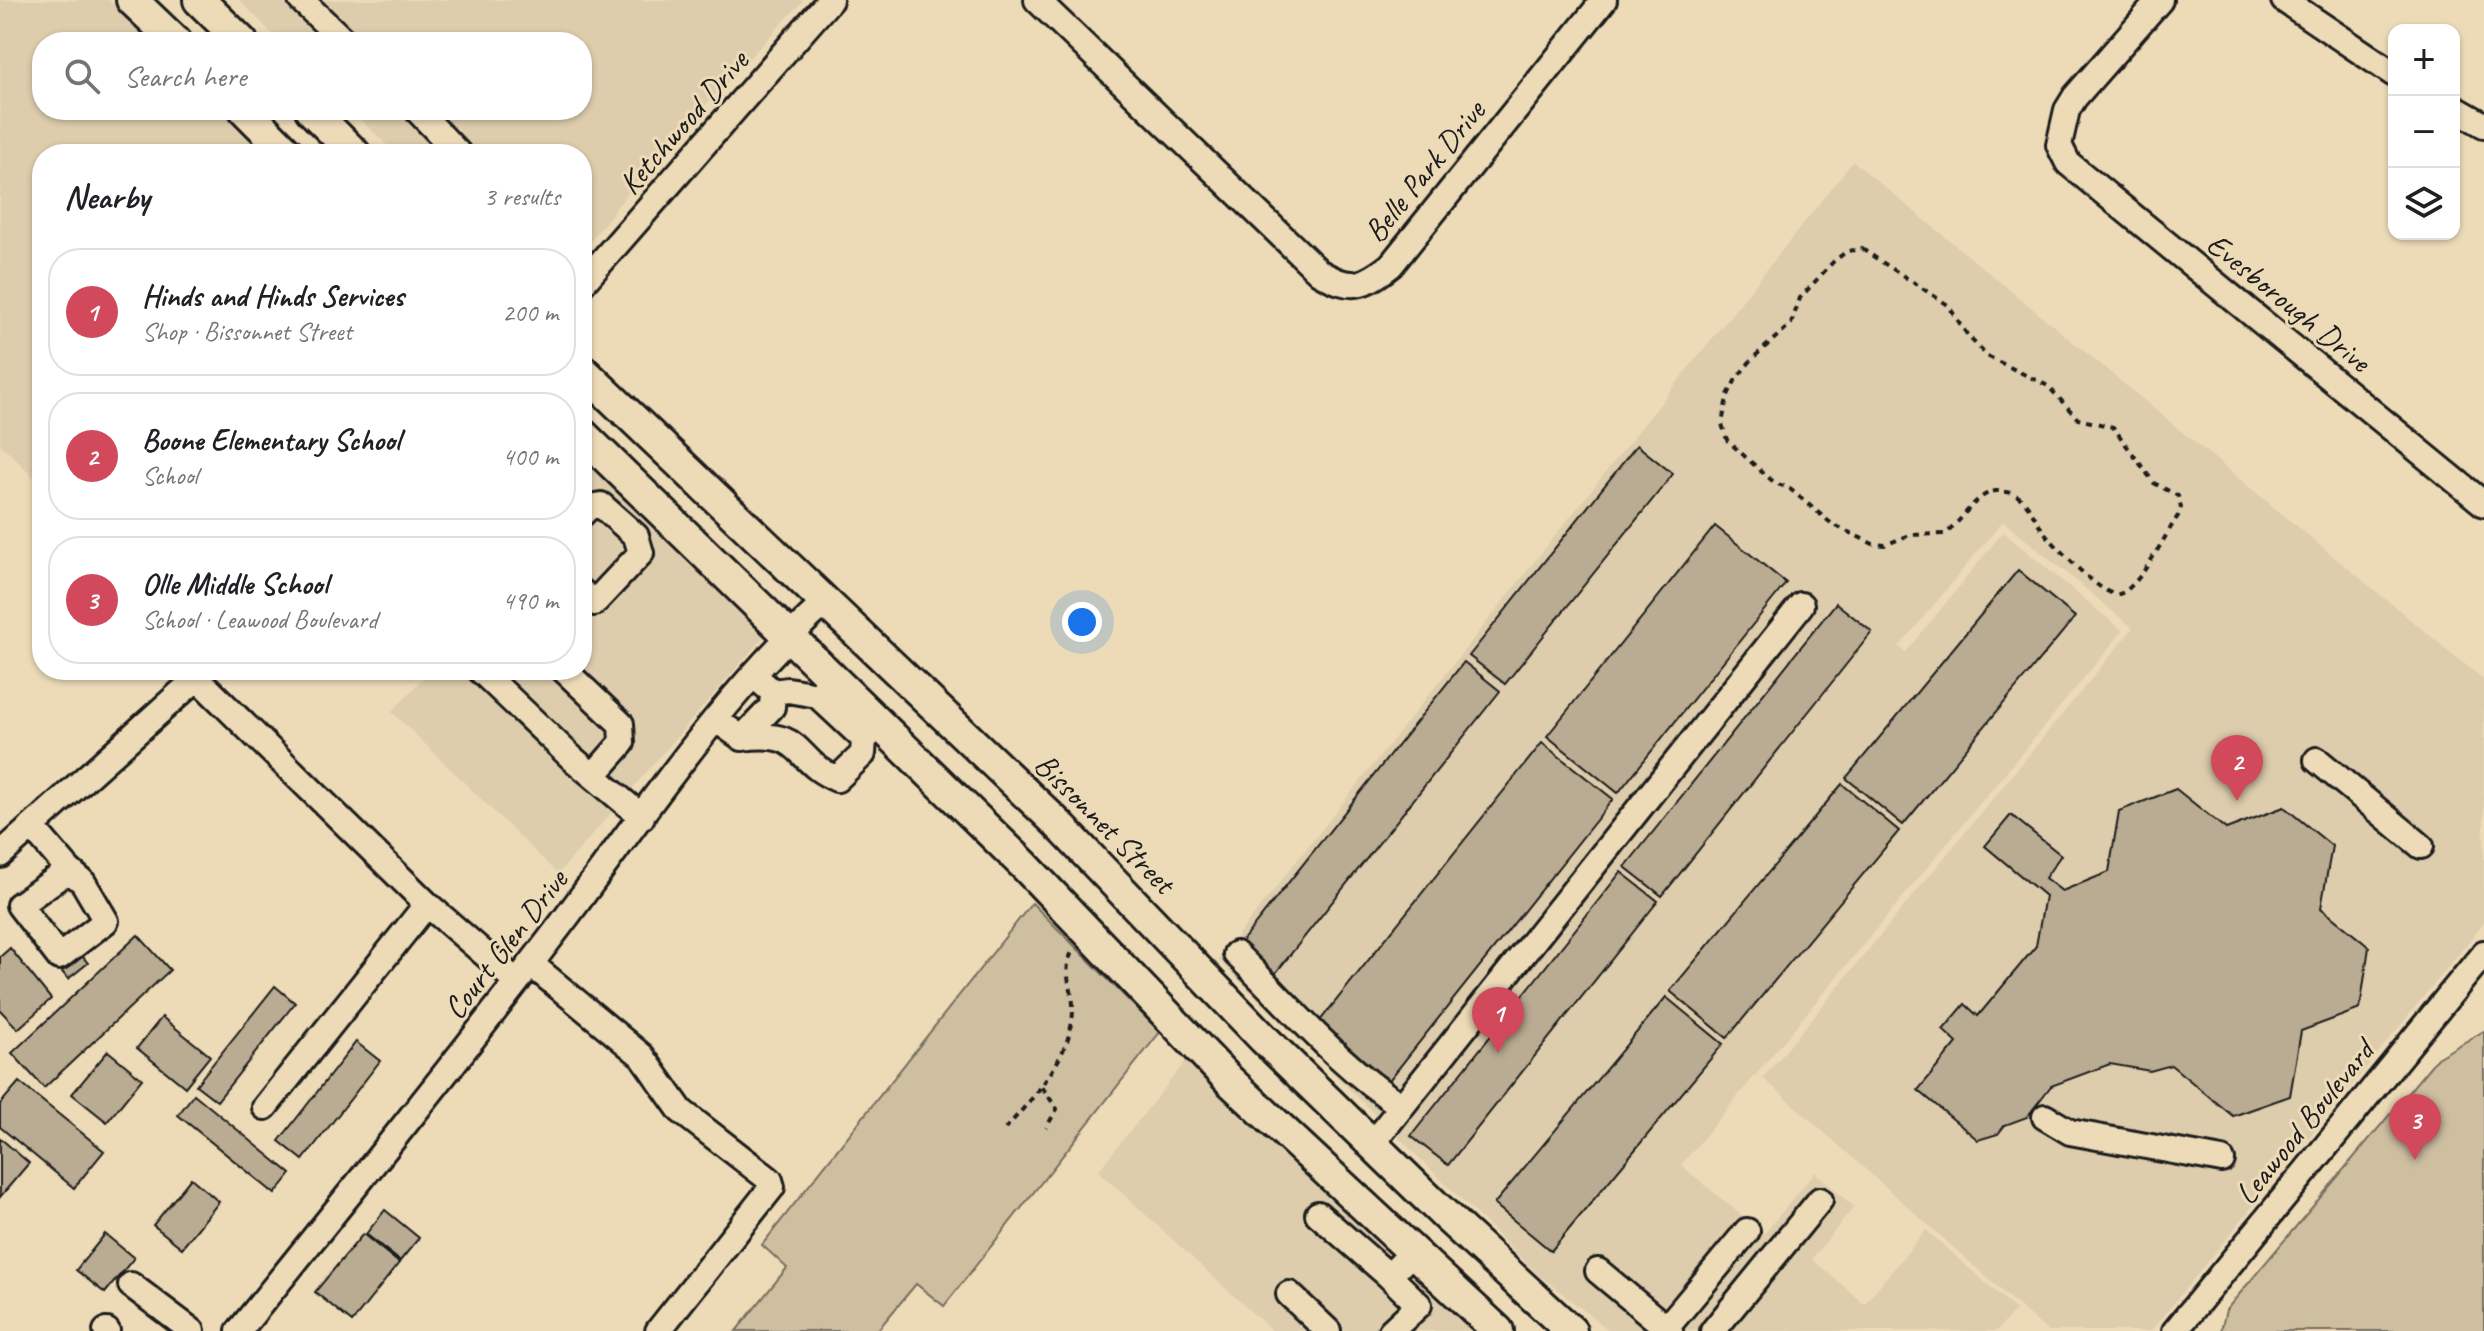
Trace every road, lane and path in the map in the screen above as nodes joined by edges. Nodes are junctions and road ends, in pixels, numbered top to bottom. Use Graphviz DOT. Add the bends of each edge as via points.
graph roads {
  1 [pos="132,0"];
  2 [pos="301,0"];
  3 [pos="829,0"];
  4 [pos="1037,0"];
  5 [pos="1604,0"];
  6 [pos="2160,0"];
  7 [pos="2284,0"];
  8 [pos="207,21"];
  9 [pos="166,32"];
  10 [pos="225,32"];
  11 [pos="335,32"];
  12 [pos="2388,70"];
  13 [pos="2460,111"];
  14 [pos="255,120"];
  15 [pos="321,120"];
  16 [pos="427,120"];
  17 [pos="2484,125"];
  18 [pos="279,144"];
  19 [pos="345,144"];
  20 [pos="449,144"];
  21 [pos="592,273"];
  22 [pos="592,380"];
  23 [pos="592,444"];
  24 [pos="2484,504"];
  25 [pos="592,506"];
  26 [pos="662,511"];
  27 [pos="1814,512"];
  28 [pos="636,536"];
  29 [pos="592,601"];
  30 [pos="826,602"];
  31 [pos="1801,605"];
  32 [pos="789,634"];
  33 [pos="753,675"];
  34 [pos="195,680"];
  35 [pos="199,680"];
  36 [pos="491,680"];
  37 [pos="575,680"];
  38 [pos="826,687"];
  39 [pos="773,692"];
  40 [pos="716,720"];
  41 [pos="872,732"];
  42 [pos="742,738"];
  43 [pos="2317,760"];
  44 [pos="594,775"];
  45 [pos="642,817"];
  46 [pos="33,828"];
  47 [pos="2421,846"];
  48 [pos="0,855"];
  49 [pos="69,870"];
  50 [pos="427,904"];
  51 [pos="1089,934"];
  52 [pos="2484,953"];
  53 [pos="1236,954"];
  54 [pos="524,973"];
  55 [pos="1042,1087"];
  56 [pos="1402,1106"];
  57 [pos="265,1107"];
  58 [pos="2045,1117"];
  59 [pos="1046,1128"];
  60 [pos="1005,1129"];
  61 [pos="1372,1144"];
  62 [pos="2222,1160"];
  63 [pos="1820,1200"];
  64 [pos="1318,1214"];
  65 [pos="1747,1231"];
  66 [pos="1413,1252"];
  67 [pos="1598,1271"];
  68 [pos="1389,1276"];
  69 [pos="131,1285"];
  70 [pos="1289,1294"];
  71 [pos="1669,1329"];
  72 [pos="192,1331"];
  73 [pos="239,1331"];
  74 [pos="658,1331"];
  75 [pos="1328,1331"];
  76 [pos="1391,1331"];
  77 [pos="1498,1331"];
  78 [pos="1571,1331"];
  79 [pos="1713,1331"];
  80 [pos="2175,1331"];
  1 -- 9 [label="main road"];
  2 -- 11 [label="street"];
  3 -- 21 [label="street, Ketchwood Drive"];
  4 -- 5 [label="street, Belle Park Drive" via="1319,272 1342,286 1370,282 1391,265"];
  6 -- 24 [label="street, Evesborough Drive" via="2067,110 2059,145 2068,163"];
  7 -- 12 [label="street"];
  8 -- 10 [label="main road"];
  13 -- 17 [label="street"];
  14 -- 18 [label="main road"];
  15 -- 19 [label="main road"];
  16 -- 20 [label="street"];
  22 -- 30 [label="main road, Bissonnet Street"];
  23 -- 26 [label="main road"];
  25 -- 28 [label="street" via="601,505"];
  26 -- 28 [label="street"];
  26 -- 32 [label="main road"];
  27 -- 27 [label="path" via="1873,544 1885,545 1909,535 1945,534 1982,495 2013,493 2064,555 2097,585 2118,594 2144,569 2181,507 2178,496 2154,483 2113,427 2078,419 2048,386 1987,356 1948,305 1862,249 1847,251 1800,298 1791,324 1736,379 1724,410 1727,440"];
  28 -- 29 [label="street" via="641,553"];
  30 -- 32 [label="street, Court Glen Drive"];
  30 -- 61 [label="main road, Bissonnet Street" via="1058,824"];
  31 -- 56 [label="street"];
  32 -- 33 [label="street, Court Glen Drive"];
  32 -- 38 [label="main road"];
  33 -- 39 [label="street"];
  33 -- 40 [label="street, Court Glen Drive"];
  34 -- 46 [label="street"];
  35 -- 50 [label="street"];
  36 -- 44 [label="street"];
  37 -- 44 [label="street" via="621,724 622,743"];
  38 -- 39 [label="street"];
  38 -- 41 [label="main road"];
  39 -- 42 [label="street" via="772,707"];
  40 -- 42 [label="street"];
  40 -- 45 [label="street, Court Glen Drive"];
  41 -- 42 [label="street" via="863,754 837,779 788,739 767,734"];
  41 -- 51 [label="main road"];
  43 -- 47 [label="street"];
  44 -- 45 [label="street"];
  45 -- 54 [label="street, Court Glen Drive"];
  46 -- 48 [label="street"];
  46 -- 49 [label="street"];
  50 -- 54 [label="street"];
  50 -- 57 [label="street"];
  51 -- 55 [label="path" via="1065,965 1071,1023"];
  51 -- 66 [label="main road" via="1230,1081"];
  52 -- 80 [label="street, Leawood Boulevard"];
  53 -- 56 [label="street" via="1312,1032"];
  54 -- 73 [label="street, Court Glen Drive"];
  54 -- 74 [label="street" via="642,1056 681,1111 770,1180 772,1187"];
  55 -- 59 [label="path" via="1057,1109"];
  55 -- 60 [label="path"];
  56 -- 61 [label="street"];
  58 -- 62 [label="street" via="2070,1132"];
  61 -- 78 [label="main road, Bissonnet Street"];
  63 -- 79 [label="street"];
  64 -- 68 [label="street"];
  65 -- 71 [label="street"];
  66 -- 68 [label="street"];
  66 -- 77 [label="main road"];
  67 -- 71 [label="street"];
  68 -- 76 [label="street" via="1419,1305"];
  69 -- 72 [label="street"];
  70 -- 75 [label="street"];
}
